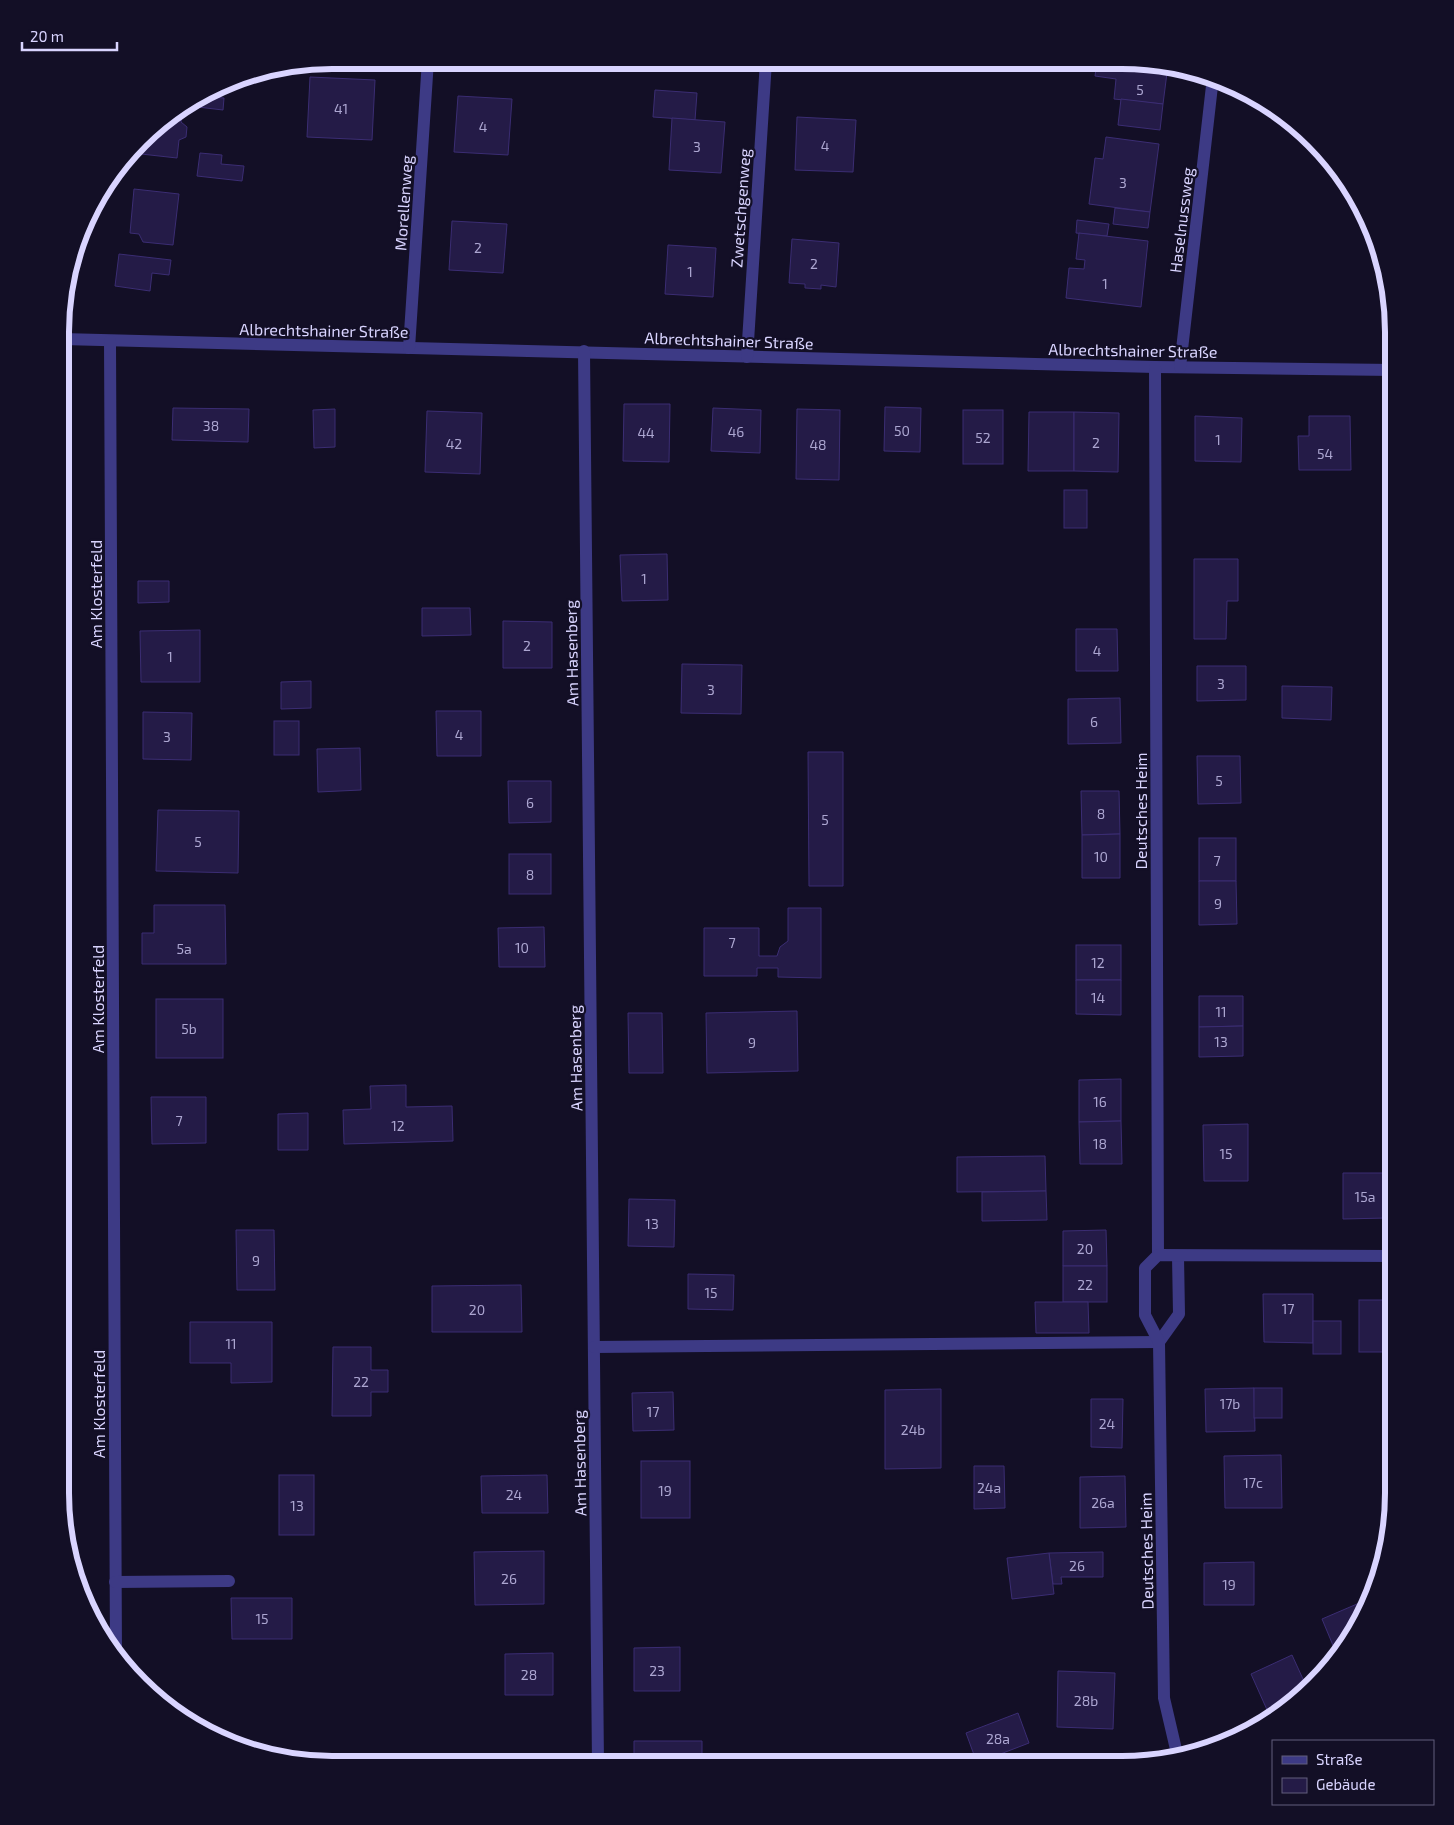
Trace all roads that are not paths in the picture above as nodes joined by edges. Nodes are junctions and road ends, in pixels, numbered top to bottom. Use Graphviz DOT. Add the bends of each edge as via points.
graph roads {
  1 [pos="427,69"];
  2 [pos="765,69"];
  3 [pos="1213,85"];
  4 [pos="69,339"];
  5 [pos="110,341"];
  6 [pos="409,348"];
  7 [pos="584,351"];
  8 [pos="747,357"];
  9 [pos="1155,367"];
  10 [pos="1180,367"];
  11 [pos="1385,370"];
  12 [pos="1158,1255"];
  13 [pos="1178,1256"];
  14 [pos="1385,1256"];
  15 [pos="1159,1342"];
  16 [pos="594,1348"];
  17 [pos="229,1581"];
  18 [pos="115,1582"];
  19 [pos="116,1643"];
  20 [pos="1176,1750"];
  21 [pos="598,1756"];
  1 -- 6 [label="street, Morellenweg"];
  2 -- 8 [label="street, Zwetschgenweg"];
  3 -- 10 [label="street, Haselnussweg"];
  4 -- 5 [label="street, Albrechtshainer Straße"];
  5 -- 6 [label="street, Albrechtshainer Straße"];
  5 -- 18 [label="street, Am Klosterfeld"];
  6 -- 7 [label="street, Albrechtshainer Straße"];
  7 -- 8 [label="street, Albrechtshainer Straße"];
  7 -- 16 [label="street, Am Hasenberg"];
  8 -- 9 [label="street, Albrechtshainer Straße"];
  9 -- 10 [label="street, Albrechtshainer Straße"];
  9 -- 12 [label="street, Deutsches Heim"];
  10 -- 11 [label="street, Albrechtshainer Straße"];
  12 -- 13 [label="street"];
  12 -- 15 [label="street, Deutsches Heim" via="1145,1268 1145,1314"];
  13 -- 14 [label="street"];
  13 -- 15 [label="street" via="1179,1314"];
  15 -- 16 [label="street"];
  15 -- 20 [label="street, Deutsches Heim" via="1164,1698"];
  16 -- 21 [label="street, Am Hasenberg"];
  17 -- 18 [label="street"];
  18 -- 19 [label="street, Am Klosterfeld"];
}
